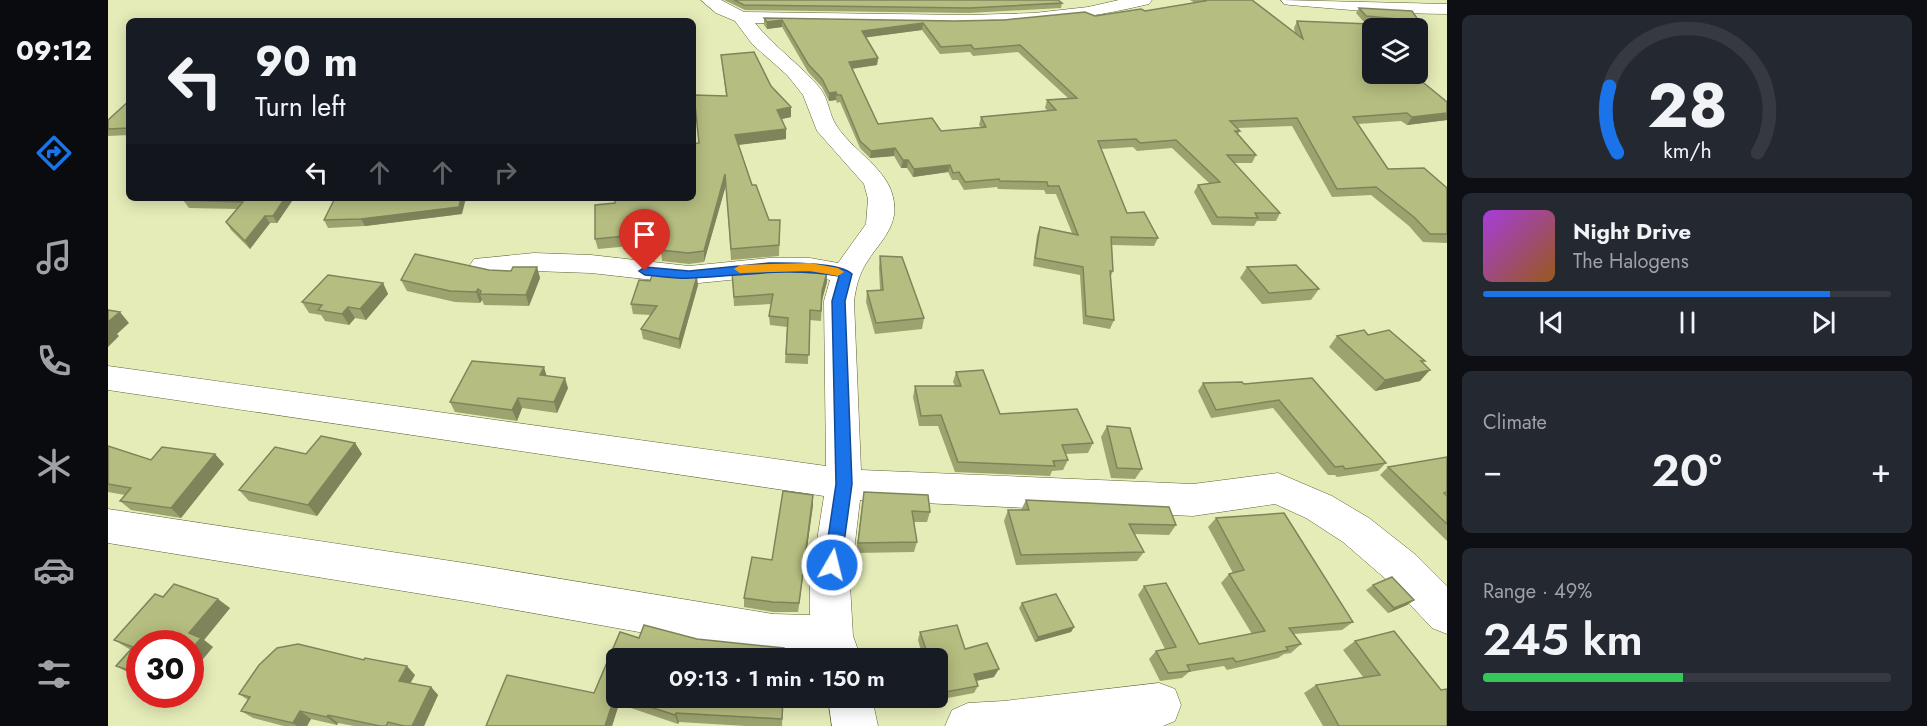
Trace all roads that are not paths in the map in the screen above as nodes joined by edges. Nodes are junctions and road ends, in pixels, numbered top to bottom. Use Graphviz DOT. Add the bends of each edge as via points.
graph roads {
  1 [pos="710,0"];
  2 [pos="1143,0"];
  3 [pos="1290,0"];
  4 [pos="1447,9"];
  5 [pos="741,17"];
  6 [pos="484,265"];
  7 [pos="846,274"];
  8 [pos="108,378"];
  9 [pos="844,484"];
  10 [pos="108,526"];
  11 [pos="1447,614"];
  12 [pos="836,647"];
  13 [pos="1159,705"];
  14 [pos="852,708"];
  15 [pos="855,726"];
  16 [pos="968,726"];
  1 -- 5 [label="street"];
  2 -- 5 [label="street" via="1034,18"];
  3 -- 4 [label="street"];
  5 -- 7 [label="street" via="813,93 825,126 876,182 881,212 877,232"];
  6 -- 7 [label="street" via="591,264 689,275 810,267"];
  7 -- 9 [label="street" via="839,301"];
  8 -- 9 [label="street"];
  9 -- 11 [label="street" via="1193,500 1278,488 1356,530 1402,568"];
  9 -- 12 [label="street" via="830,585"];
  10 -- 12 [label="street" via="471,583"];
  13 -- 16 [label="street"];
  14 -- 15 [label="street"];
}
